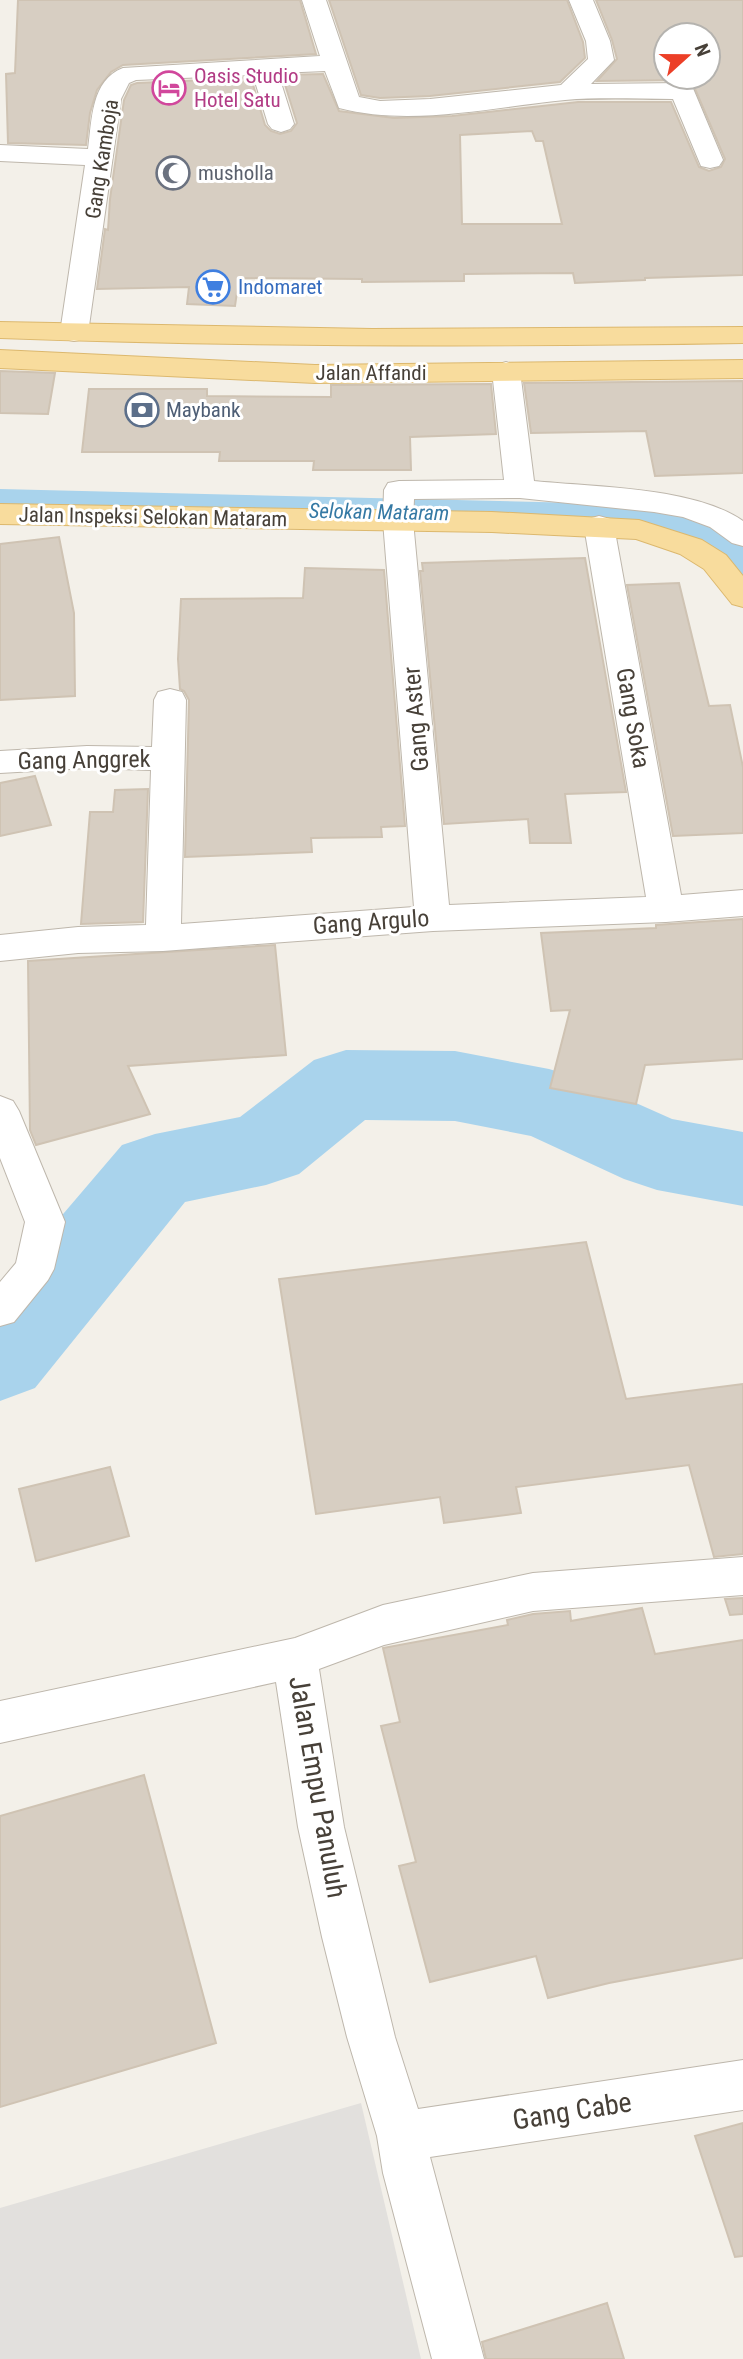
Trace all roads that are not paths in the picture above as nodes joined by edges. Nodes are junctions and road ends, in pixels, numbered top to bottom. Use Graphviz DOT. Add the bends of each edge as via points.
graph roads {
  1 [pos="314,0"];
  2 [pos="581,0"];
  3 [pos="337,63"];
  4 [pos="263,66"];
  5 [pos="569,92"];
  6 [pos="281,124"];
  7 [pos="0,153"];
  8 [pos="101,158"];
  9 [pos="710,160"];
  10 [pos="0,330"];
  11 [pos="74,333"];
  12 [pos="743,335"];
  13 [pos="501,339"];
  14 [pos="0,359"];
  15 [pos="743,369"];
  16 [pos="506,371"];
  17 [pos="520,489"];
  18 [pos="399,510"];
  19 [pos="0,514"];
  20 [pos="599,526"];
  21 [pos="743,536"];
  22 [pos="743,597"];
  23 [pos="170,701"];
  24 [pos="168,760"];
  25 [pos="0,762"];
  26 [pos="743,902"];
  27 [pos="666,909"];
  28 [pos="433,918"];
  29 [pos="163,938"];
  30 [pos="0,948"];
  31 [pos="0,1111"];
  32 [pos="0,1310"];
  33 [pos="743,1576"];
  34 [pos="295,1658"];
  35 [pos="0,1723"];
  36 [pos="743,2085"];
  37 [pos="402,2136"];
  38 [pos="458,2359"];
  1 -- 3 [label="street"];
  2 -- 5 [label="street" via="601,60"];
  3 -- 4 [label="street, Gang Kamboja"];
  3 -- 5 [label="street" via="348,103 367,107 430,107"];
  4 -- 6 [label="street"];
  4 -- 8 [label="street, Gang Kamboja" via="132,73 119,78 108,99"];
  5 -- 9 [label="street" via="683,91"];
  7 -- 8 [label="street"];
  8 -- 11 [label="street, Gang Kamboja"];
  10 -- 11 [label="main road, Jalan Affandi"];
  11 -- 13 [label="main road, Jalan Affandi"];
  12 -- 13 [label="main road, Jalan Affandi"];
  13 -- 16 [label="main road"];
  14 -- 16 [label="main road, Jalan Affandi" via="315,373"];
  15 -- 16 [label="main road, Jalan Affandi"];
  16 -- 17 [label="street"];
  17 -- 18 [label="street" via="401,489"];
  17 -- 21 [label="street" via="688,508 721,520"];
  18 -- 19 [label="main road, Jalan Inspeksi Selokan Mataram"];
  18 -- 20 [label="main road, Jalan Inspeksi Selokan Mataram"];
  18 -- 28 [label="street, Gang Aster"];
  20 -- 22 [label="main road, Jalan Inspeksi Selokan Mataram" via="639,530 691,547 715,562"];
  20 -- 27 [label="street, Gang Soka"];
  23 -- 24 [label="street"];
  24 -- 25 [label="street, Gang Anggrek" via="87,757"];
  24 -- 29 [label="street"];
  26 -- 27 [label="street, Gang Argulo"];
  27 -- 28 [label="street, Gang Argulo"];
  28 -- 29 [label="street, Gang Argulo"];
  29 -- 30 [label="street, Gang Argulo"];
  31 -- 32 [label="street" via="45,1222 34,1269"];
  33 -- 34 [label="street, Jalan Empu Panuluh" via="533,1592 383,1625"];
  34 -- 35 [label="street"];
  34 -- 37 [label="street, Jalan Empu Panuluh" via="324,1839 371,2037"];
  36 -- 37 [label="street, Gang Cabe"];
  37 -- 38 [label="street, Jalan Empu Panuluh"];
}
